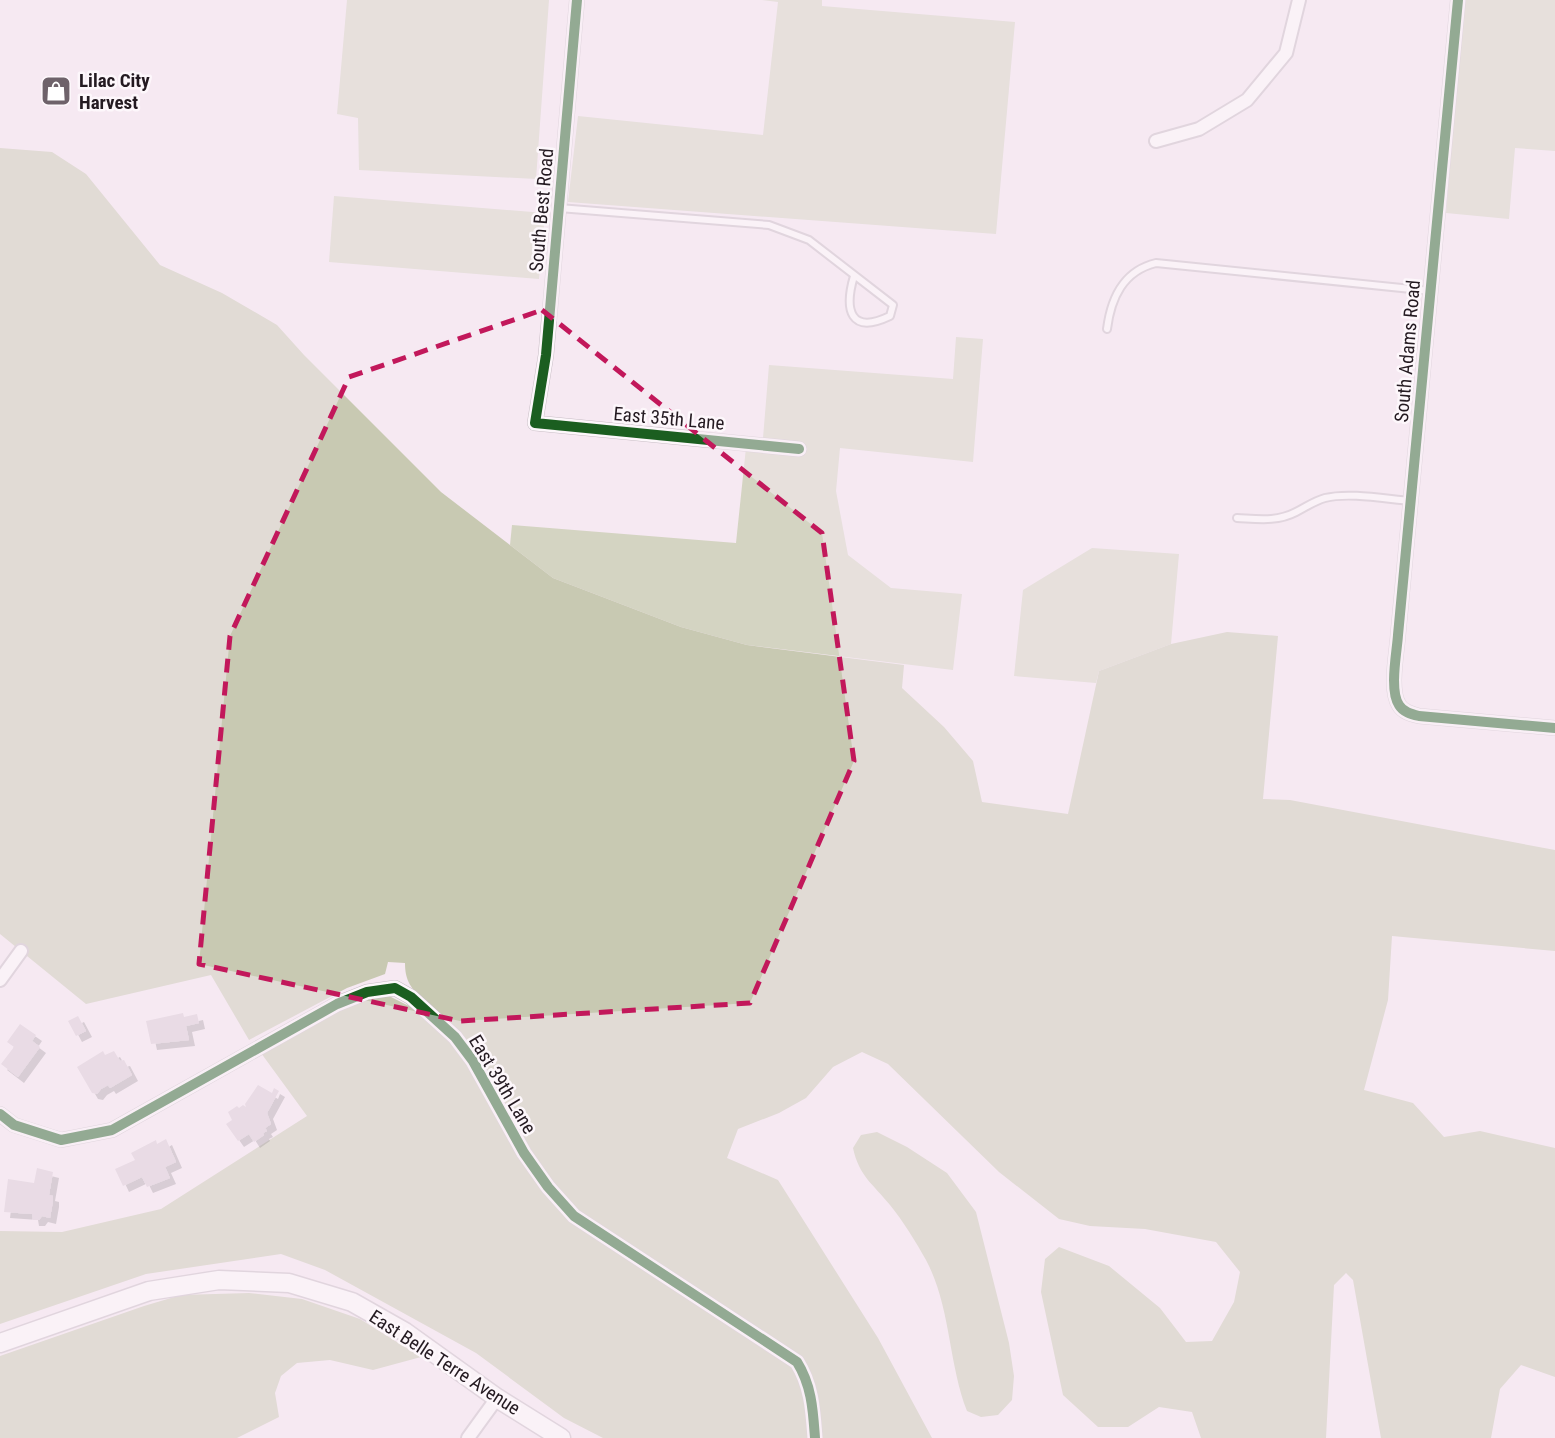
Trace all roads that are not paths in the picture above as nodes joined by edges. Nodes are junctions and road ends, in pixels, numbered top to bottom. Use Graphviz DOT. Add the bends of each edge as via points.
graph roads {
  1 [pos="577,0"];
  2 [pos="1299,0"];
  3 [pos="1458,0"];
  4 [pos="1156,141"];
  5 [pos="559,208"];
  6 [pos="854,276"];
  7 [pos="1431,290"];
  8 [pos="1107,329"];
  9 [pos="536,423"];
  10 [pos="799,449"];
  11 [pos="1411,501"];
  12 [pos="1237,517"];
  13 [pos="1555,728"];
  14 [pos="21,951"];
  15 [pos="0,979"];
  16 [pos="0,1114"];
  17 [pos="0,1343"];
  18 [pos="497,1398"];
  19 [pos="468,1438"];
  20 [pos="562,1438"];
  21 [pos="815,1438"];
  1 -- 5 [label="street, South Best Road"];
  2 -- 4 [label="street" via="1286,53 1247,100 1199,129"];
  3 -- 7 [label="street, South Adams Road"];
  5 -- 6 [label="lane" via="769,225 808,240"];
  5 -- 9 [label="street, South Best Road"];
  6 -- 6 [label="lane" via="884,296 892,305 890,316 866,324 856,320 849,305"];
  7 -- 8 [label="lane" via="1156,263 1139,268 1121,285 1110,307"];
  7 -- 11 [label="street, South Adams Road"];
  9 -- 10 [label="street, East 35th Lane"];
  11 -- 12 [label="lane" via="1340,496 1280,518"];
  11 -- 13 [label="street, South Adams Road" via="1394,681 1399,705 1419,716"];
  14 -- 15 [label="street"];
  16 -- 21 [label="street, East 39th Lane" via="14,1125 61,1140 112,1130 337,1004 367,992 395,988 455,1037 524,1153 574,1216 797,1362 811,1393"];
  17 -- 18 [label="street, East Belle Terre Avenue" via="149,1291 219,1280 289,1283 352,1302 405,1332"];
  18 -- 19 [label="street"];
  18 -- 20 [label="street, East Belle Terre Avenue"];
}
